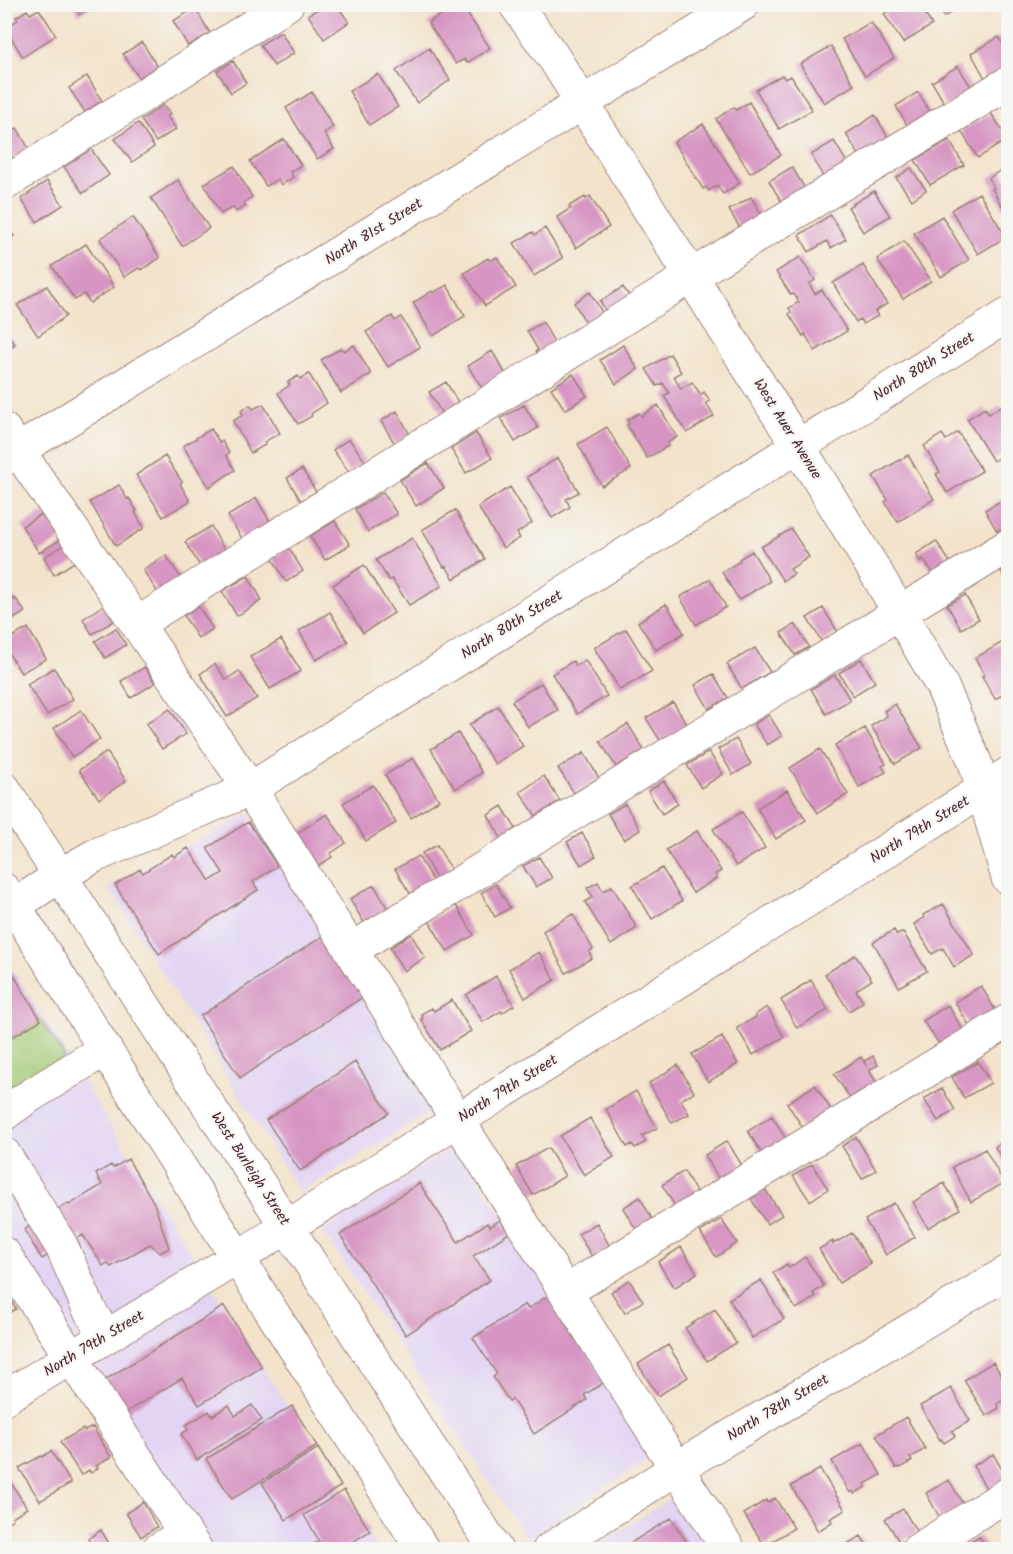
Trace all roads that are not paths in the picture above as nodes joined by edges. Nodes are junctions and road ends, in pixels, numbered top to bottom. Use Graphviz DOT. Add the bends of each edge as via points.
graph roads {
  1 [pos="287,4"];
  2 [pos="515,4"];
  3 [pos="743,4"];
  4 [pos="1008,83"];
  5 [pos="583,104"];
  6 [pos="4,184"];
  7 [pos="691,276"];
  8 [pos="1008,315"];
  9 [pos="798,446"];
  10 [pos="9,447"];
  11 [pos="1008,546"];
  12 [pos="900,613"];
  13 [pos="137,624"];
  14 [pos="996,782"];
  15 [pos="4,789"];
  16 [pos="250,789"];
  17 [pos="60,875"];
  18 [pos="1008,878"];
  19 [pos="8,903"];
  20 [pos="351,950"];
  21 [pos="1008,1022"];
  22 [pos="105,1049"];
  23 [pos="4,1114"];
  24 [pos="457,1121"];
  25 [pos="4,1154"];
  26 [pos="287,1227"];
  27 [pos="4,1254"];
  28 [pos="237,1258"];
  29 [pos="1008,1272"];
  30 [pos="566,1292"];
  31 [pos="106,1337"];
  32 [pos="72,1357"];
  33 [pos="4,1398"];
  34 [pos="676,1468"];
  35 [pos="1008,1494"];
  36 [pos="180,1544"];
  37 [pos="423,1550"];
  38 [pos="496,1550"];
  39 [pos="549,1550"];
  40 [pos="729,1550"];
  41 [pos="918,1550"];
  1 -- 6 [label="street"];
  2 -- 5 [label="street, West Auer Avenue"];
  3 -- 5 [label="street, North 81st Street"];
  4 -- 7 [label="street"];
  5 -- 7 [label="street, West Auer Avenue"];
  5 -- 10 [label="street, North 81st Street"];
  7 -- 9 [label="street, West Auer Avenue"];
  7 -- 13 [label="street"];
  8 -- 9 [label="street, North 80th Street"];
  9 -- 12 [label="street, West Auer Avenue"];
  9 -- 16 [label="street, North 80th Street"];
  10 -- 13 [label="street"];
  11 -- 12 [label="street"];
  12 -- 14 [label="street, West Auer Avenue" via="942,686 975,762"];
  12 -- 20 [label="street"];
  13 -- 16 [label="street"];
  14 -- 18 [label="street, West Auer Avenue"];
  14 -- 24 [label="street, North 79th Street"];
  15 -- 17 [label="street, West Burleigh Street"];
  16 -- 17 [label="street, North 80th Street" via="94,856"];
  16 -- 20 [label="street"];
  17 -- 19 [label="street, North 80th Street"];
  17 -- 26 [label="street, West Burleigh Street"];
  19 -- 22 [label="street"];
  20 -- 24 [label="street"];
  21 -- 30 [label="street"];
  22 -- 23 [label="street"];
  22 -- 28 [label="street"];
  24 -- 26 [label="street, North 79th Street"];
  24 -- 30 [label="street"];
  25 -- 31 [label="street" via="62,1247"];
  26 -- 28 [label="street, North 79th Street"];
  26 -- 38 [label="street, West Burleigh Street"];
  27 -- 32 [label="street"];
  28 -- 31 [label="street, North 79th Street"];
  28 -- 37 [label="street"];
  29 -- 34 [label="street, North 78th Street"];
  30 -- 34 [label="street"];
  31 -- 32 [label="street, North 79th Street"];
  32 -- 33 [label="street, North 79th Street"];
  32 -- 36 [label="street"];
  34 -- 39 [label="street, North 78th Street"];
  34 -- 40 [label="street"];
  35 -- 41 [label="street"];
}
